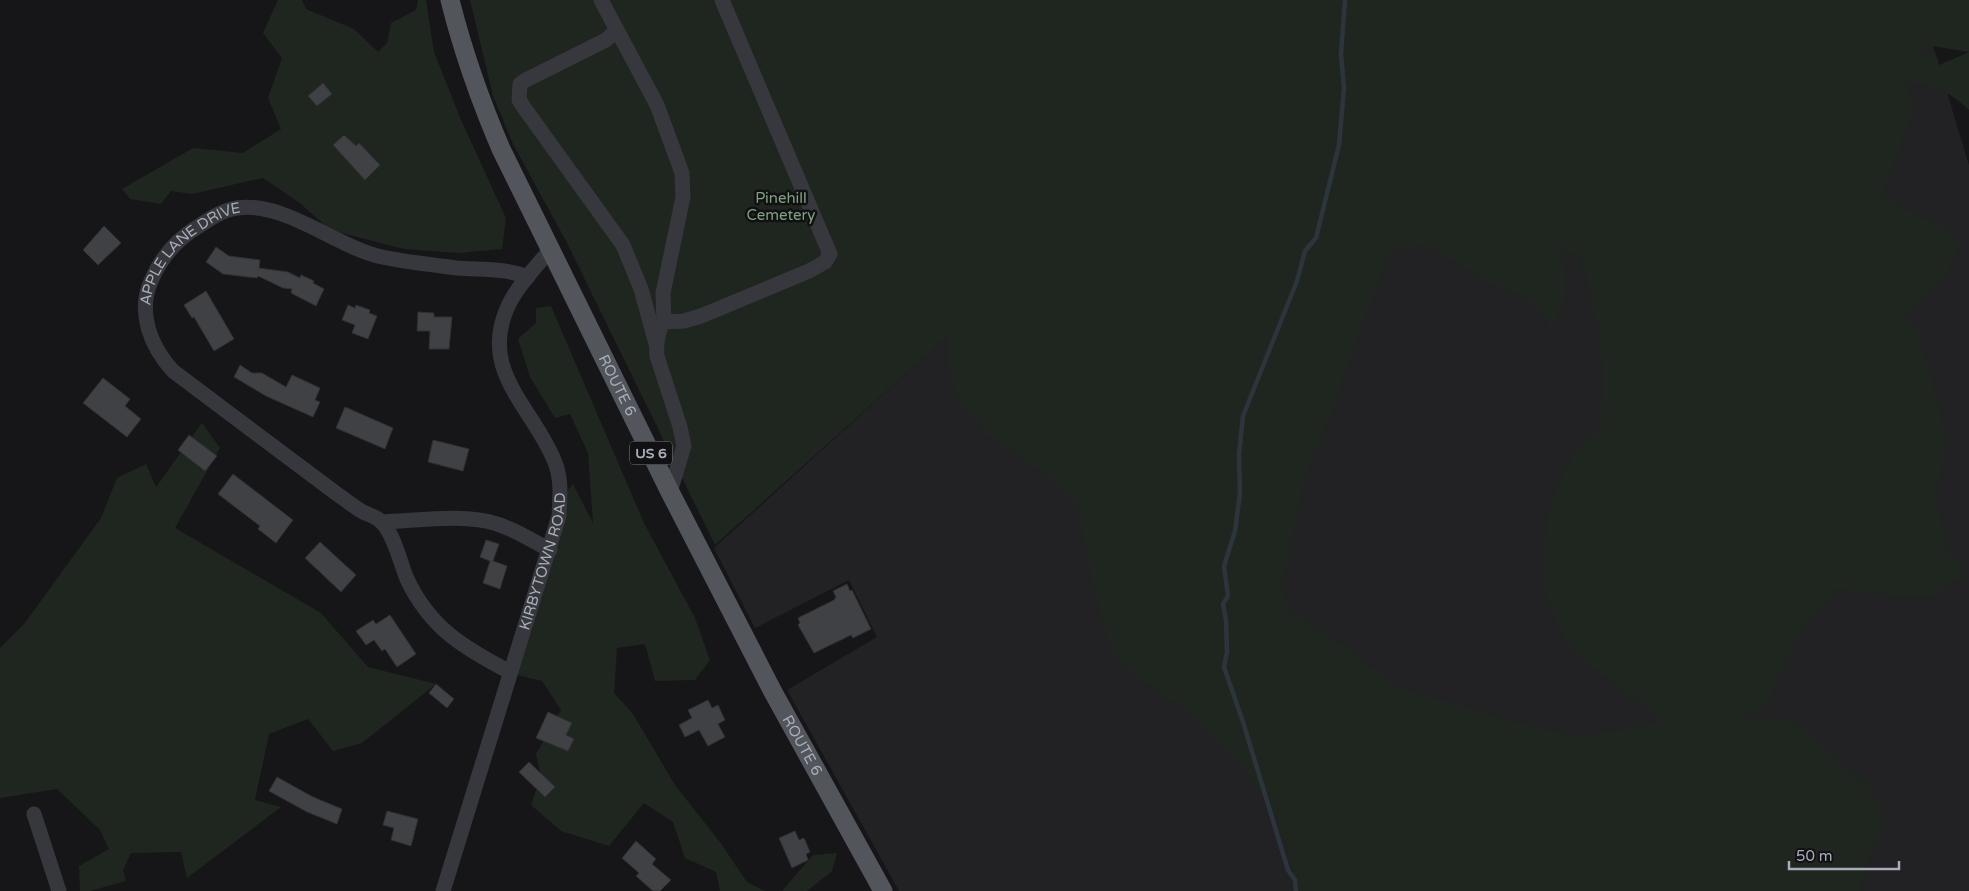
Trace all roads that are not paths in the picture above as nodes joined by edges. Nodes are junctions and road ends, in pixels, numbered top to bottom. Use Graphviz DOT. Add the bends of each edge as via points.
graph roads {
  1 [pos="450,0"];
  2 [pos="601,0"];
  3 [pos="722,0"];
  4 [pos="617,30"];
  5 [pos="550,250"];
  6 [pos="528,277"];
  7 [pos="664,322"];
  8 [pos="656,345"];
  9 [pos="670,492"];
  10 [pos="381,522"];
  11 [pos="550,550"];
  12 [pos="510,672"];
  13 [pos="34,814"];
  14 [pos="59,891"];
  15 [pos="443,891"];
  16 [pos="883,891"];
  1 -- 5 [label="main road, ROUTE 6 / US 6" via="480,100"];
  2 -- 4 [label="street"];
  3 -- 7 [label="street" via="830,254 825,262 788,280 700,316"];
  4 -- 7 [label="street" via="657,105 683,181 663,293"];
  4 -- 8 [label="street" via="606,40 526,80 520,84 518,95 623,245"];
  5 -- 6 [label="street, KIRBYTOWN ROAD"];
  5 -- 9 [label="main road, ROUTE 6 / US 6"];
  6 -- 10 [label="street, APPLE LANE DRIVE" via="516,272 456,268 382,257 276,213 249,207 221,213 188,233 155,271 147,290 146,316 153,344 173,371 337,494"];
  6 -- 11 [label="street, KIRBYTOWN ROAD" via="512,298 502,321 500,355 510,387 546,445 559,476 559,516"];
  7 -- 8 [label="street"];
  8 -- 9 [label="street" via="684,446"];
  9 -- 16 [label="main road, ROUTE 6 / US 6" via="773,692"];
  10 -- 11 [label="street" via="486,521"];
  10 -- 12 [label="street, APPLE LANE DRIVE" via="411,586 435,622 475,654"];
  11 -- 12 [label="street, KIRBYTOWN ROAD"];
  12 -- 15 [label="street, KIRBYTOWN ROAD"];
  13 -- 14 [label="street"];
}
